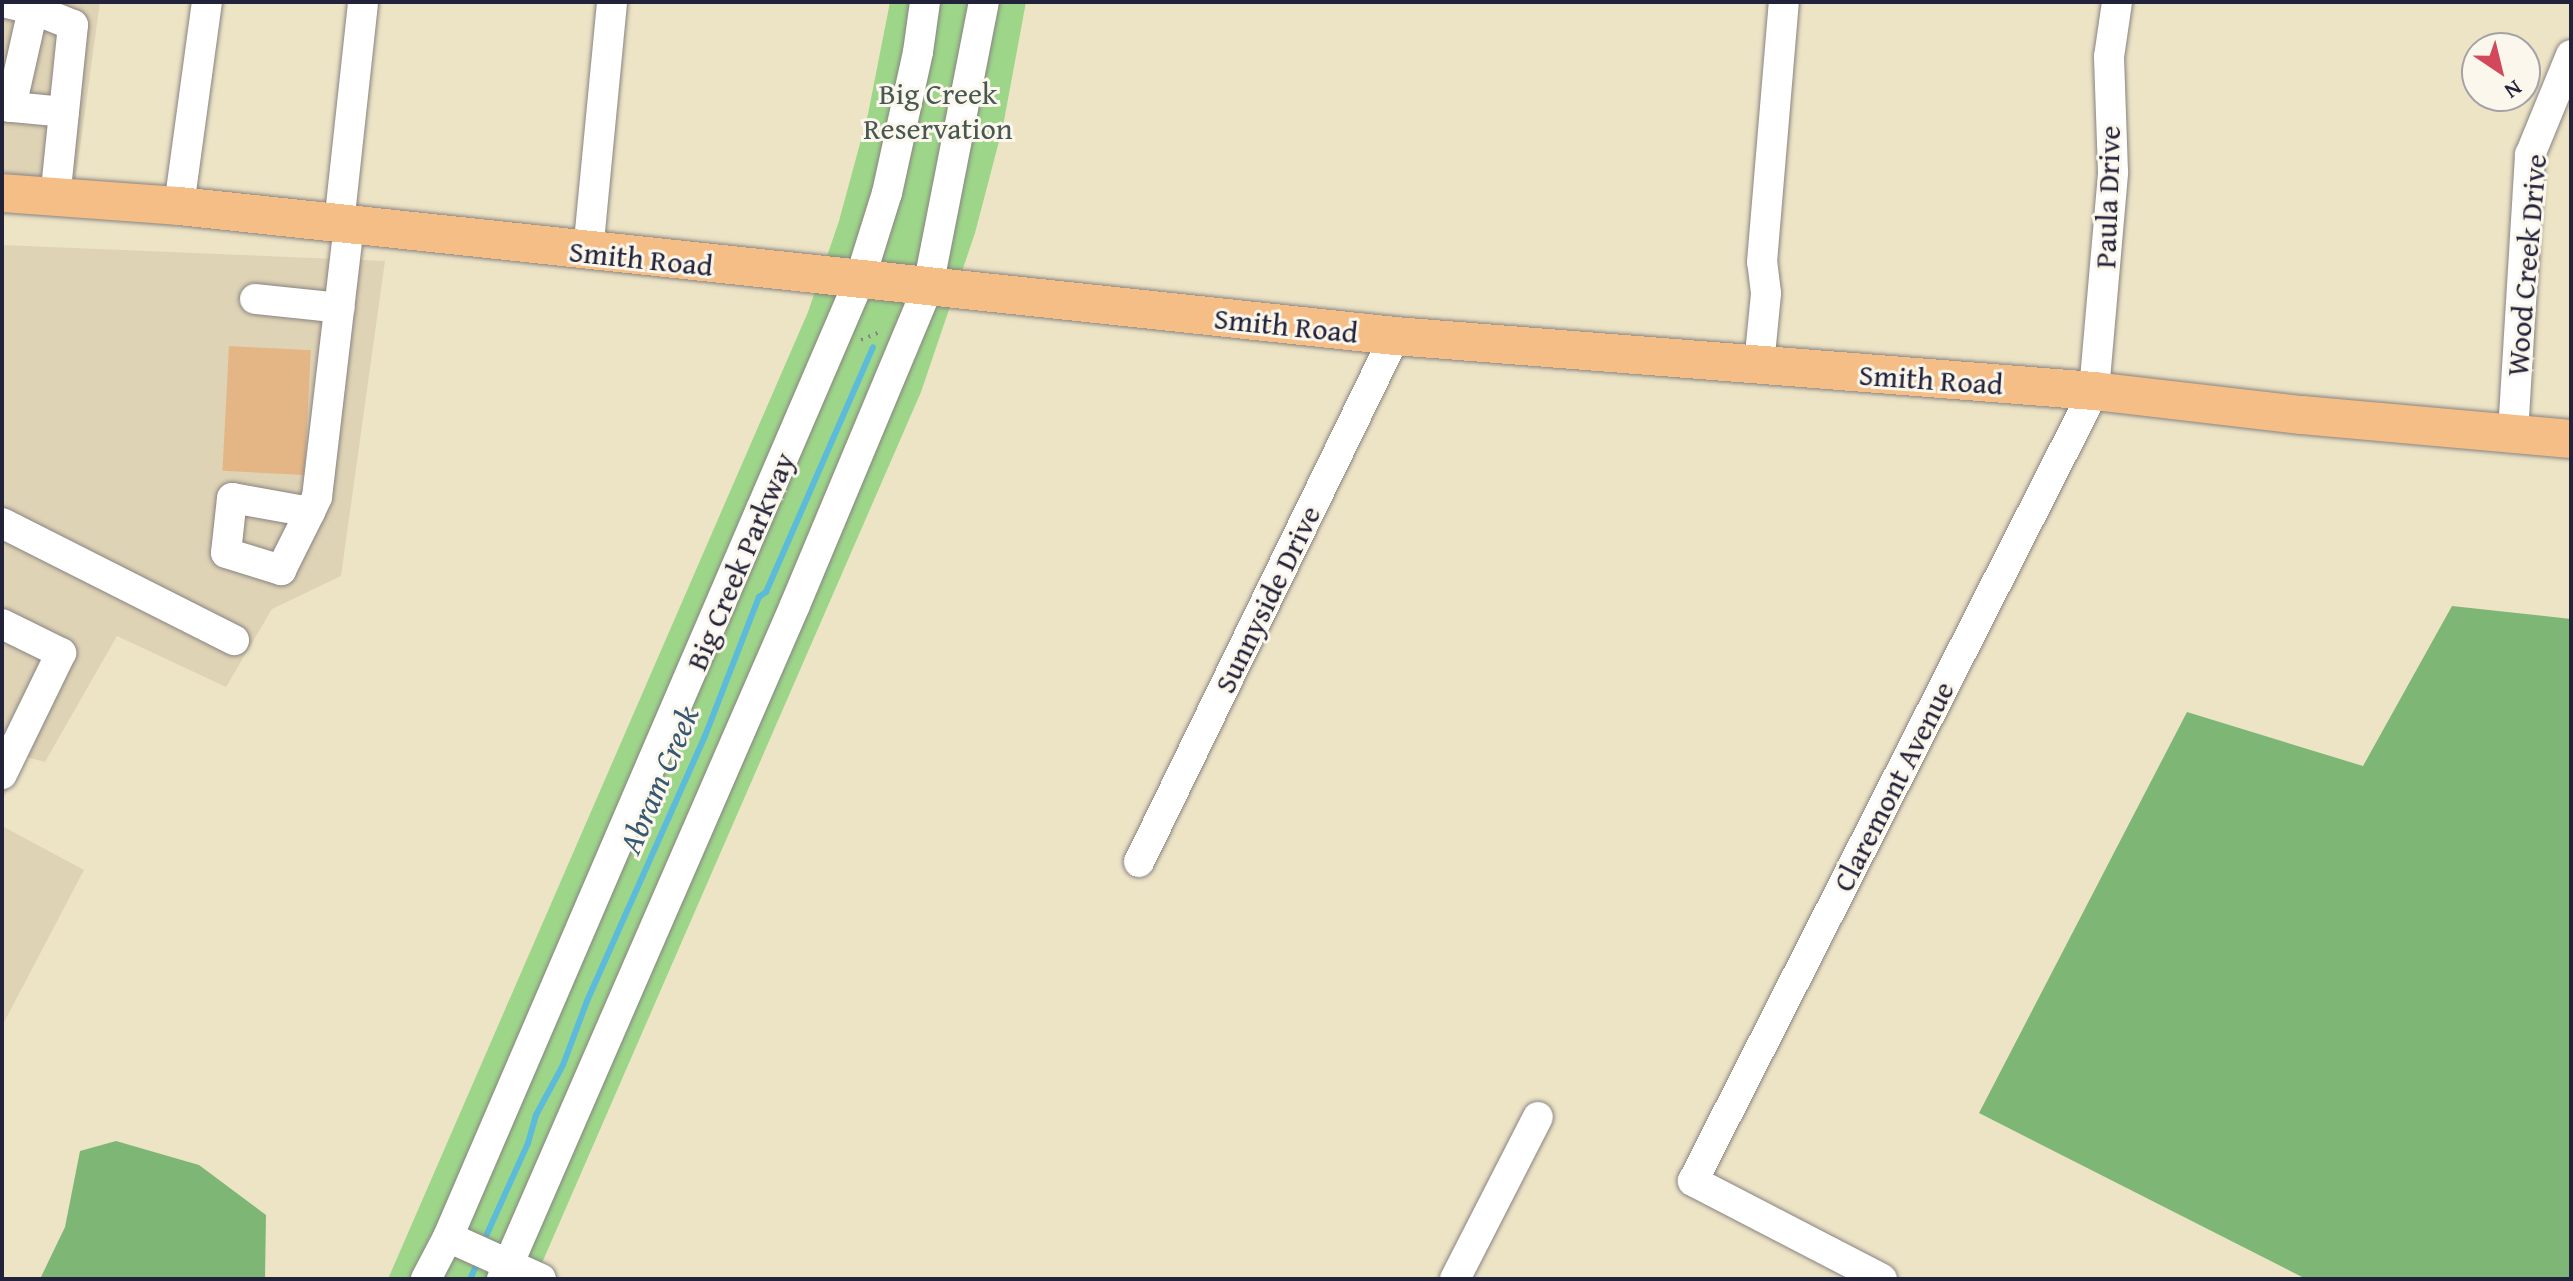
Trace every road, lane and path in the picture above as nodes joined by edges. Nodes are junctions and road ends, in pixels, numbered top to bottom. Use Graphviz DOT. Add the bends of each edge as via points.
graph roads {
  1 [pos="2,2"];
  2 [pos="207,2"];
  3 [pos="363,2"];
  4 [pos="612,2"];
  5 [pos="925,2"];
  6 [pos="984,2"];
  7 [pos="1784,2"];
  8 [pos="2117,2"];
  9 [pos="34,6"];
  10 [pos="2571,55"];
  11 [pos="6,106"];
  12 [pos="64,112"];
  13 [pos="2,193"];
  14 [pos="55,199"];
  15 [pos="179,206"];
  16 [pos="344,225"];
  17 [pos="588,252"];
  18 [pos="860,279"];
  19 [pos="928,287"];
  20 [pos="255,299"];
  21 [pos="340,308"];
  22 [pos="1395,336"];
  23 [pos="1750,364"];
  24 [pos="2094,391"];
  25 [pos="2513,433"];
  26 [pos="2571,439"];
  27 [pos="310,512"];
  28 [pos="2,523"];
  29 [pos="2,624"];
  30 [pos="234,640"];
  31 [pos="2,774"];
  32 [pos="1139,862"];
  33 [pos="1538,1117"];
  34 [pos="448,1237"];
  35 [pos="506,1271"];
  36 [pos="426,1279"];
  37 [pos="541,1279"];
  38 [pos="1455,1279"];
  39 [pos="1882,1279"];
  1 -- 9 [label="street"];
  2 -- 15 [label="street"];
  3 -- 16 [label="street"];
  4 -- 17 [label="street"];
  5 -- 18 [label="street, Big Creek Parkway" via="887,193"];
  6 -- 19 [label="street"];
  7 -- 23 [label="street" via="1762,262 1766,293"];
  8 -- 24 [label="street, Paula Drive" via="2109,57 2113,172"];
  9 -- 11 [label="street"];
  9 -- 12 [label="street" via="73,25"];
  10 -- 25 [label="street, Wood Creek Drive" via="2530,155"];
  11 -- 12 [label="street"];
  12 -- 14 [label="street"];
  13 -- 14 [label="main road, Smith Road"];
  14 -- 15 [label="main road, Smith Road"];
  15 -- 16 [label="main road, Smith Road"];
  16 -- 17 [label="main road, Smith Road"];
  16 -- 21 [label="street"];
  17 -- 18 [label="main road, Smith Road"];
  18 -- 19 [label="main road, Smith Road"];
  18 -- 34 [label="street, Big Creek Parkway"];
  19 -- 22 [label="main road, Smith Road"];
  19 -- 35 [label="street"];
  20 -- 21 [label="street"];
  21 -- 27 [label="street" via="317,497"];
  22 -- 23 [label="main road, Smith Road"];
  22 -- 32 [label="street, Sunnyside Drive"];
  23 -- 24 [label="main road, Smith Road"];
  24 -- 25 [label="main road, Smith Road"];
  24 -- 39 [label="street, Claremont Avenue" via="1693,1181"];
  25 -- 26 [label="main road, Smith Road"];
  28 -- 30 [label="street"];
  29 -- 31 [label="street" via="61,653"];
  33 -- 38 [label="street"];
  34 -- 35 [label="street"];
  34 -- 36 [label="street, Big Creek Parkway"];
  35 -- 37 [label="street"];
}
